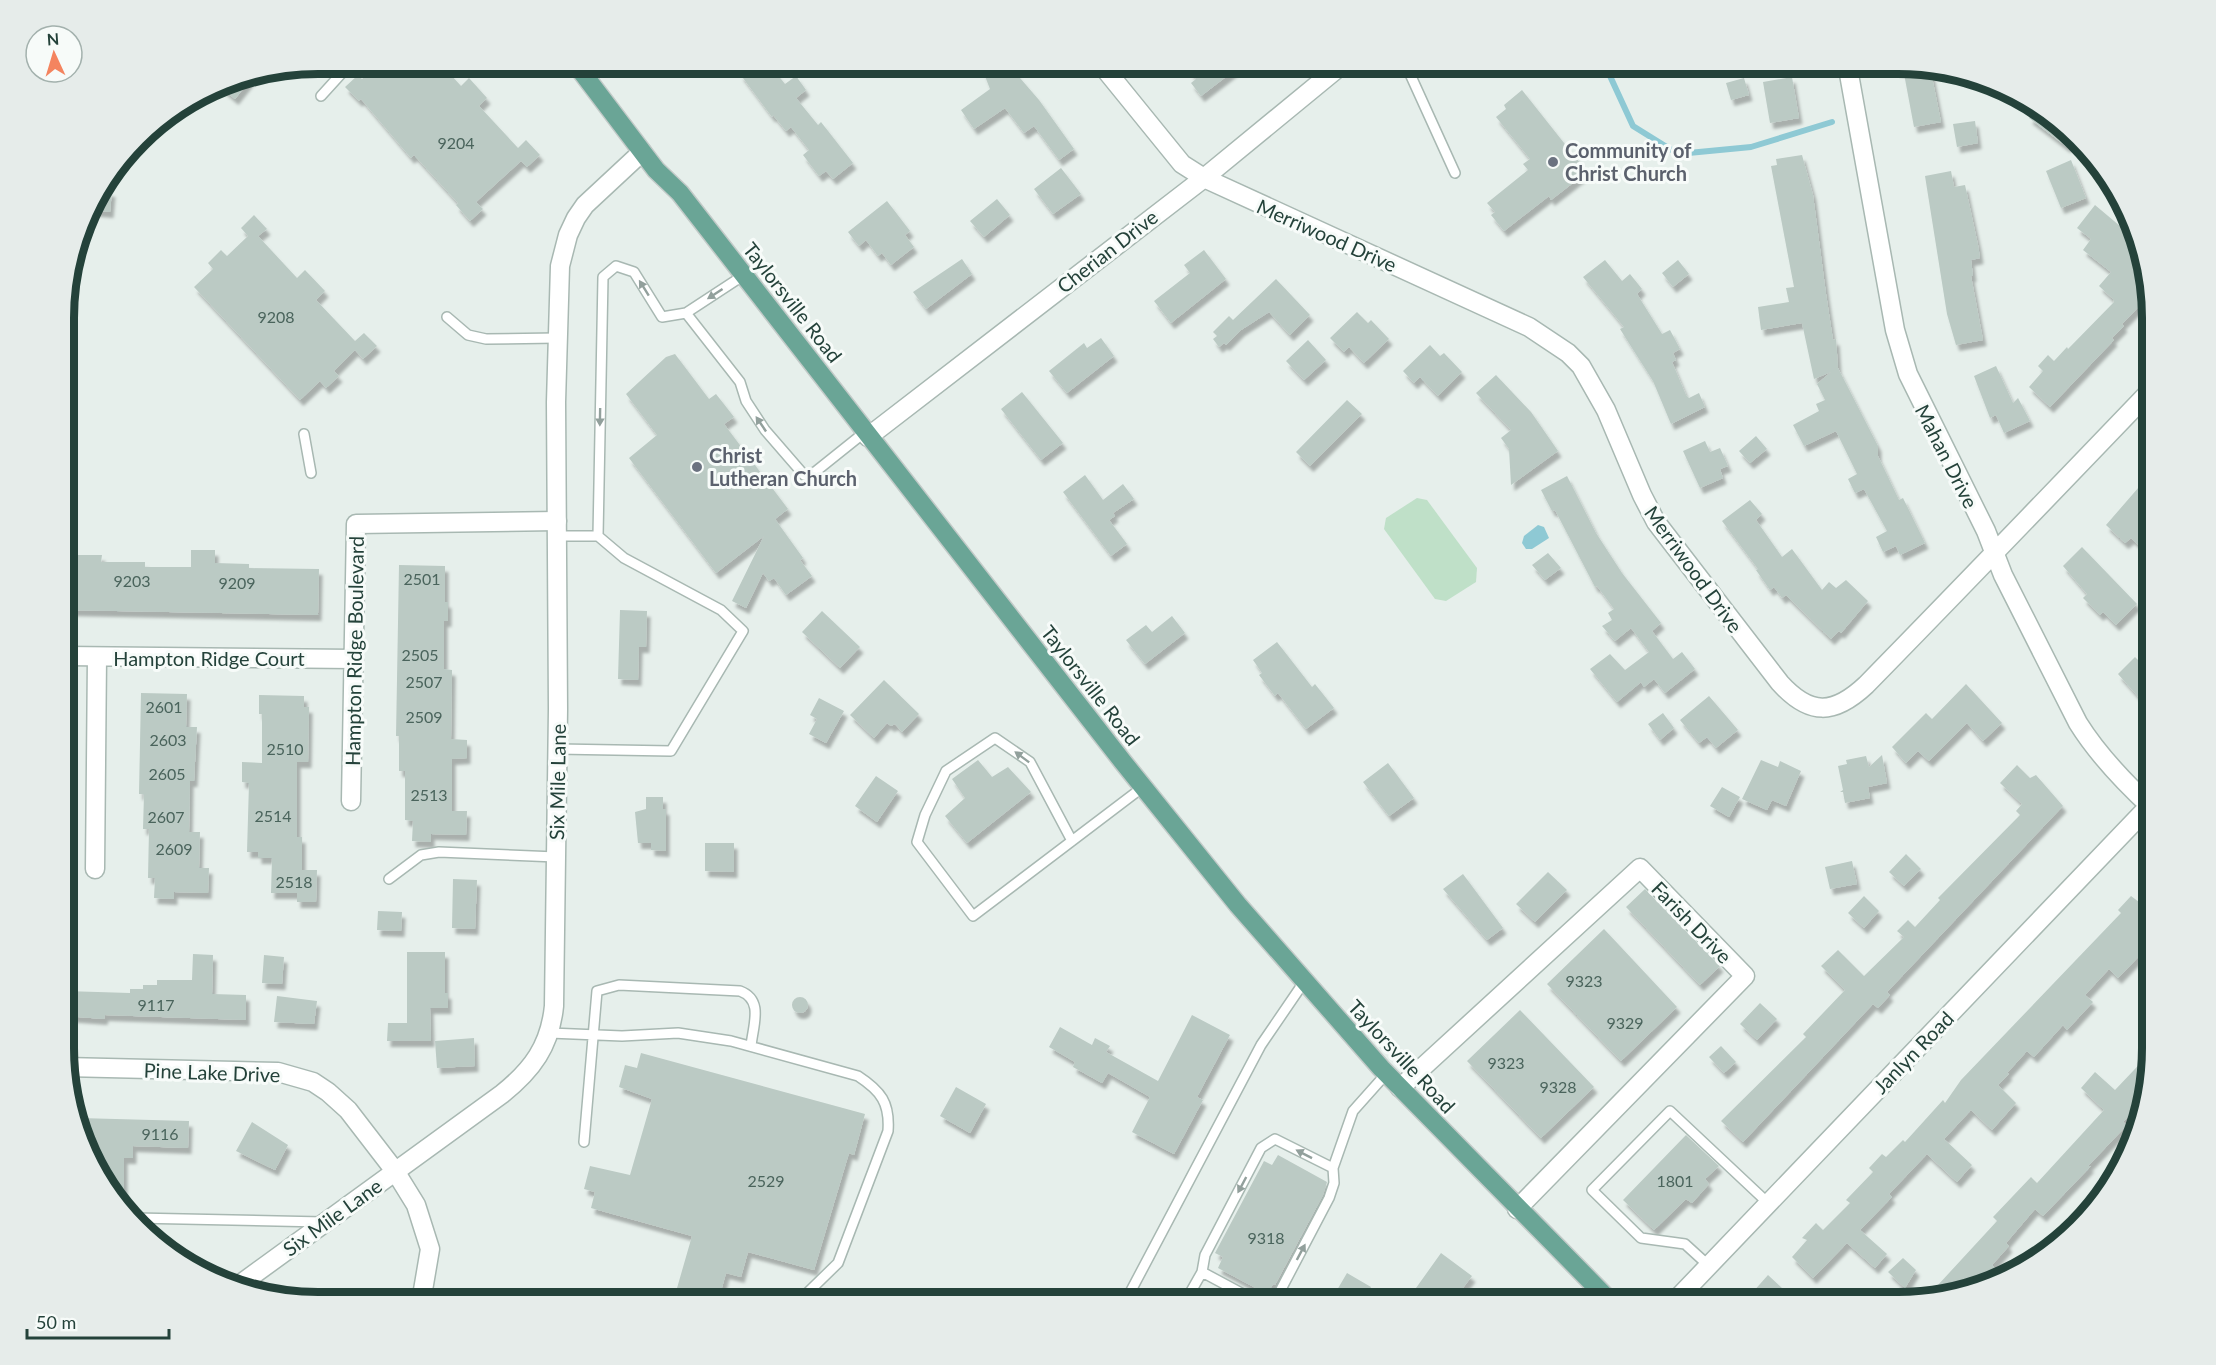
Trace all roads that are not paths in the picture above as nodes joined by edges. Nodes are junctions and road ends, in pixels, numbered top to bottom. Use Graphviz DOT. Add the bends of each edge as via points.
graph roads {
  1 [pos="341,74"];
  2 [pos="583,74"];
  3 [pos="1109,74"];
  4 [pos="1331,74"];
  5 [pos="1410,74"];
  6 [pos="1849,74"];
  7 [pos="321,96"];
  8 [pos="642,152"];
  9 [pos="1455,173"];
  10 [pos="1204,178"];
  11 [pos="744,275"];
  12 [pos="686,313"];
  13 [pos="447,317"];
  14 [pos="557,338"];
  15 [pos="2142,399"];
  16 [pos="304,434"];
  17 [pos="867,435"];
  18 [pos="311,473"];
  19 [pos="558,529"];
  20 [pos="598,536"];
  21 [pos="1995,553"];
  22 [pos="74,656"];
  23 [pos="97,657"];
  24 [pos="354,659"];
  25 [pos="558,749"];
  26 [pos="1143,787"];
  27 [pos="2142,796"];
  28 [pos="351,801"];
  29 [pos="2142,816"];
  30 [pos="1072,841"];
  31 [pos="556,857"];
  32 [pos="95,869"];
  33 [pos="389,879"];
  34 [pos="1304,982"];
  35 [pos="550,1033"];
  36 [pos="592,1034"];
  37 [pos="751,1046"];
  38 [pos="74,1067"];
  39 [pos="1386,1074"];
  40 [pos="1400,1088"];
  41 [pos="584,1142"];
  42 [pos="1333,1168"];
  43 [pos="395,1171"];
  44 [pos="1768,1203"];
  45 [pos="1517,1209"];
  46 [pos="143,1218"];
  47 [pos="326,1222"];
  48 [pos="1708,1265"];
  49 [pos="1202,1272"];
  50 [pos="245,1281"];
  51 [pos="423,1292"];
  52 [pos="808,1292"];
  53 [pos="1130,1292"];
  54 [pos="1191,1292"];
  55 [pos="1239,1292"];
  56 [pos="1280,1292"];
  57 [pos="1601,1292"];
  58 [pos="1683,1292"];
  1 -- 7 [label="lane"];
  2 -- 8 [label="main road, Taylorsville Road"];
  3 -- 10 [label="street" via="1182,164"];
  4 -- 10 [label="street, Cherian Drive"];
  5 -- 9 [label="lane"];
  6 -- 21 [label="street, Mahan Drive" via="1895,330 1908,374"];
  8 -- 11 [label="main road, Taylorsville Road" via="680,193"];
  8 -- 14 [label="street, Six Mile Lane" via="585,205 568,236 558,281"];
  10 -- 17 [label="street, Cherian Drive"];
  10 -- 21 [label="street, Merriwood Drive" via="1530,327 1568,353 1592,382 1656,522 1780,683 1802,703 1826,708 1850,700"];
  11 -- 12 [label="lane, one-way"];
  11 -- 17 [label="main road, Taylorsville Road"];
  17 -- 12 [label="lane, one-way" via="815,472 804,475 765,430 746,401 740,382"];
  12 -- 20 [label="lane, one-way" via="662,318 634,272 616,266 603,277"];
  13 -- 14 [label="lane" via="468,335 486,339"];
  14 -- 19 [label="street, Six Mile Lane"];
  15 -- 21 [label="street, Merriwood Drive"];
  16 -- 18 [label="lane"];
  17 -- 26 [label="main road, Taylorsville Road"];
  19 -- 20 [label="lane"];
  19 -- 24 [label="street, Hampton Ridge Boulevard" via="356,524"];
  19 -- 25 [label="street, Six Mile Lane"];
  20 -- 25 [label="lane" via="624,558 721,610 743,631 671,751"];
  21 -- 27 [label="street, Mahan Drive" via="2002,575 2078,723 2089,740"];
  22 -- 23 [label="street, Hampton Ridge Court"];
  23 -- 24 [label="street, Hampton Ridge Court"];
  23 -- 32 [label="street"];
  24 -- 28 [label="street, Hampton Ridge Boulevard"];
  25 -- 31 [label="street, Six Mile Lane"];
  26 -- 30 [label="lane"];
  26 -- 34 [label="main road, Taylorsville Road"];
  29 -- 44 [label="street, Janlyn Road"];
  30 -- 30 [label="lane, one-way" via="1030,762 995,738 946,771 917,842 973,916"];
  31 -- 33 [label="lane" via="439,852 421,855"];
  31 -- 35 [label="street, Six Mile Lane" via="554,1006"];
  34 -- 39 [label="main road, Taylorsville Road"];
  34 -- 53 [label="lane" via="1261,1045"];
  35 -- 36 [label="lane"];
  35 -- 43 [label="street, Six Mile Lane" via="524,1076"];
  36 -- 37 [label="lane" via="678,1034"];
  36 -- 37 [label="lane" via="595,998 602,988 619,985 740,991 750,995 756,1004"];
  36 -- 41 [label="lane"];
  37 -- 52 [label="lane" via="858,1076 874,1087 889,1112 888,1131 838,1263"];
  38 -- 43 [label="street, Pine Lake Drive" via="260,1071 296,1076 328,1092 348,1110"];
  39 -- 40 [label="main road, Taylorsville Road"];
  39 -- 42 [label="lane" via="1353,1111"];
  40 -- 45 [label="main road, Taylorsville Road"];
  40 -- 45 [label="street, Farish Drive" via="1640,868 1745,976"];
  42 -- 49 [label="lane, one-way" via="1275,1139 1261,1148 1205,1255"];
  56 -- 42 [label="lane, one-way" via="1329,1198"];
  43 -- 47 [label="street, Six Mile Lane"];
  43 -- 51 [label="street, Pine Lake Drive" via="416,1205 430,1249"];
  44 -- 48 [label="street, Janlyn Road"];
  44 -- 48 [label="lane" via="1670,1111 1592,1190 1641,1238 1685,1244"];
  45 -- 57 [label="main road, Taylorsville Road"];
  46 -- 47 [label="lane"];
  47 -- 50 [label="street, Six Mile Lane"];
  48 -- 58 [label="street, Janlyn Road"];
  49 -- 54 [label="lane"];
  49 -- 55 [label="lane"];
}
